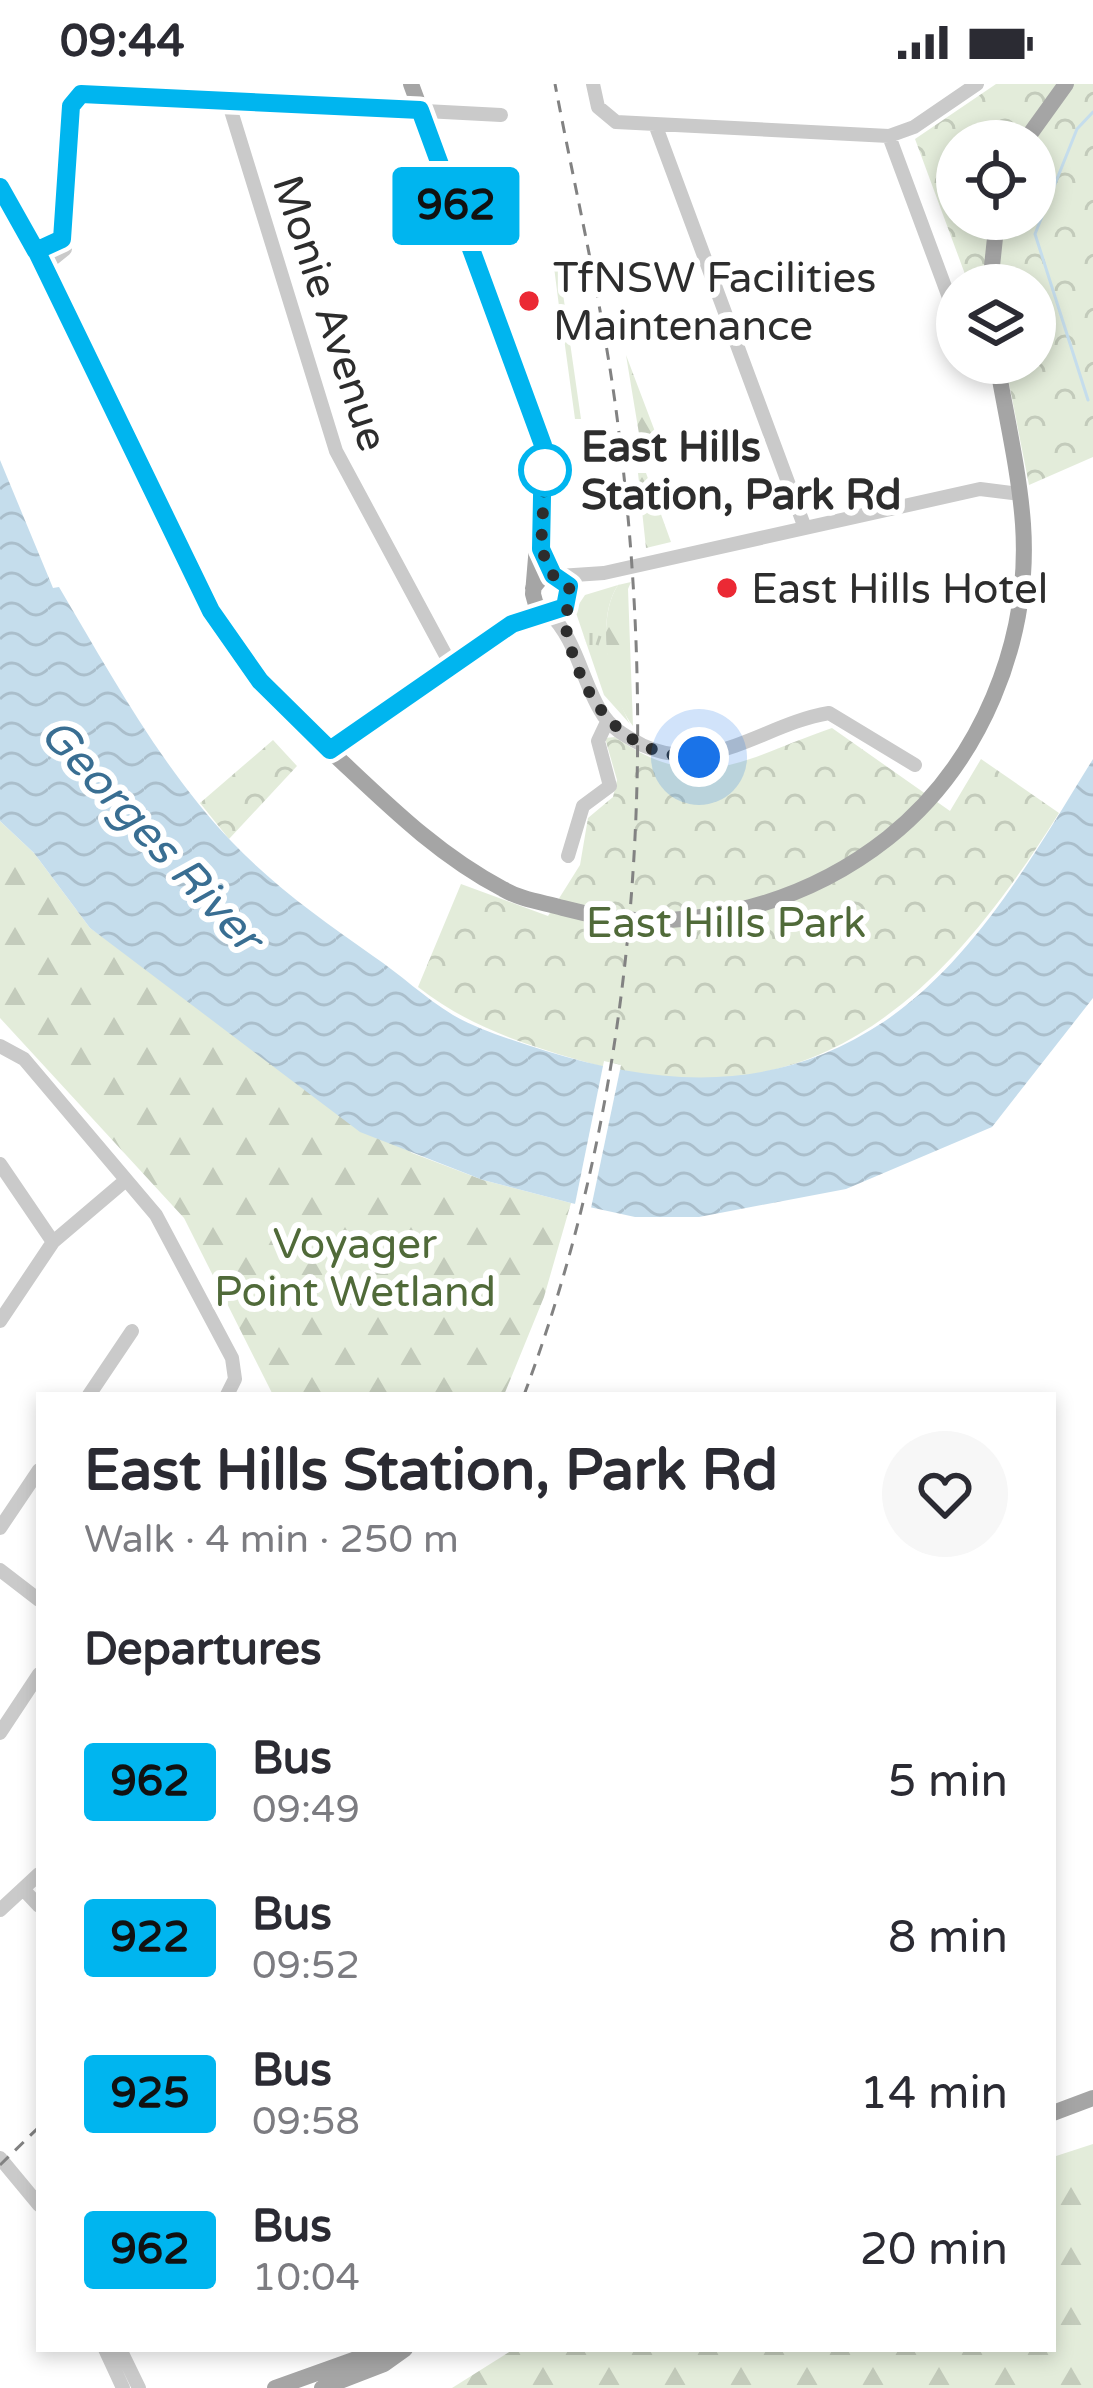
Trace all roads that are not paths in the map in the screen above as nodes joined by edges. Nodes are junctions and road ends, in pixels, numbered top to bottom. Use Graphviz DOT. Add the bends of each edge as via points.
graph roads {
  1 [pos="411,84"];
  2 [pos="593,84"];
  3 [pos="977,84"];
  4 [pos="1066,84"];
  5 [pos="228,101"];
  6 [pos="420,110"];
  7 [pos="501,115"];
  8 [pos="1040,120"];
  9 [pos="655,124"];
  10 [pos="889,136"];
  11 [pos="0,187"];
  12 [pos="40,258"];
  13 [pos="937,264"];
  14 [pos="1001,384"];
  15 [pos="1016,468"];
  16 [pos="980,489"];
  17 [pos="1020,494"];
  18 [pos="540,524"];
  19 [pos="805,528"];
  20 [pos="604,573"];
  21 [pos="556,576"];
  22 [pos="533,591"];
  23 [pos="569,599"];
  24 [pos="547,612"];
  25 [pos="512,624"];
  26 [pos="567,633"];
  27 [pos="451,665"];
  28 [pos="607,722"];
  29 [pos="330,750"];
  30 [pos="915,765"];
  31 [pos="568,856"];
  32 [pos="0,1046"];
  33 [pos="0,1164"];
  34 [pos="126,1180"];
  35 [pos="53,1242"];
  36 [pos="0,1322"];
  37 [pos="132,1331"];
  38 [pos="230,1390"];
  39 [pos="91,1392"];
  40 [pos="36,1474"];
  41 [pos="0,1528"];
  42 [pos="0,1570"];
  43 [pos="36,1595"];
  44 [pos="36,1679"];
  45 [pos="0,1733"];
  46 [pos="36,1877"];
  47 [pos="23,1888"];
  48 [pos="36,1903"];
  49 [pos="0,1910"];
  50 [pos="1093,2098"];
  51 [pos="1056,2112"];
  52 [pos="0,2158"];
  53 [pos="36,2201"];
  54 [pos="106,2352"];
  55 [pos="121,2352"];
  56 [pos="376,2352"];
  57 [pos="401,2352"];
  58 [pos="122,2388"];
  59 [pos="139,2388"];
  60 [pos="275,2388"];
  61 [pos="322,2388"];
  1 -- 6 [label="main road"];
  2 -- 9 [label="street" via="598,107 616,122"];
  3 -- 10 [label="street"];
  4 -- 8 [label="main road"];
  5 -- 6 [label="street"];
  5 -- 12 [label="street" via="74,97 62,254"];
  5 -- 27 [label="street, Monie Avenue" via="336,452"];
  6 -- 7 [label="street"];
  6 -- 18 [label="main road" via="544,448"];
  9 -- 10 [label="street"];
  9 -- 19 [label="street"];
  10 -- 13 [label="street"];
  11 -- 12 [label="main road"];
  12 -- 29 [label="main road" via="211,611 260,681"];
  14 -- 15 [label="main road"];
  15 -- 16 [label="street"];
  15 -- 17 [label="main road"];
  16 -- 17 [label="street"];
  16 -- 19 [label="street"];
  17 -- 29 [label="main road" via="1021,595 1000,680 964,752 898,829 820,881 729,913 625,920 551,905 488,880 408,825"];
  18 -- 21 [label="main road" via="541,549"];
  18 -- 22 [label="main road"];
  19 -- 20 [label="street"];
  20 -- 21 [label="street"];
  20 -- 23 [label="street"];
  21 -- 22 [label="main road" via="541,578"];
  21 -- 23 [label="main road"];
  22 -- 24 [label="main road"];
  22 -- 25 [label="main road"];
  23 -- 24 [label="main road"];
  23 -- 26 [label="street"];
  24 -- 25 [label="main road"];
  24 -- 26 [label="street"];
  25 -- 27 [label="main road"];
  26 -- 28 [label="street"];
  27 -- 29 [label="main road"];
  28 -- 30 [label="street" via="663,753 699,757 829,713"];
  28 -- 31 [label="street" via="598,741 612,782 583,806"];
  32 -- 34 [label="street" via="24,1060"];
  33 -- 35 [label="street"];
  34 -- 35 [label="street"];
  34 -- 38 [label="street" via="159,1220 232,1358"];
  35 -- 36 [label="street"];
  37 -- 39 [label="street"];
  40 -- 41 [label="street"];
  42 -- 43 [label="street"];
  44 -- 45 [label="street"];
  46 -- 47 [label="street"];
  47 -- 48 [label="street"];
  47 -- 49 [label="street"];
  50 -- 51 [label="main road"];
  52 -- 53 [label="street"];
  54 -- 58 [label="street"];
  55 -- 59 [label="street"];
  56 -- 60 [label="main road"];
  57 -- 61 [label="main road"];
}
